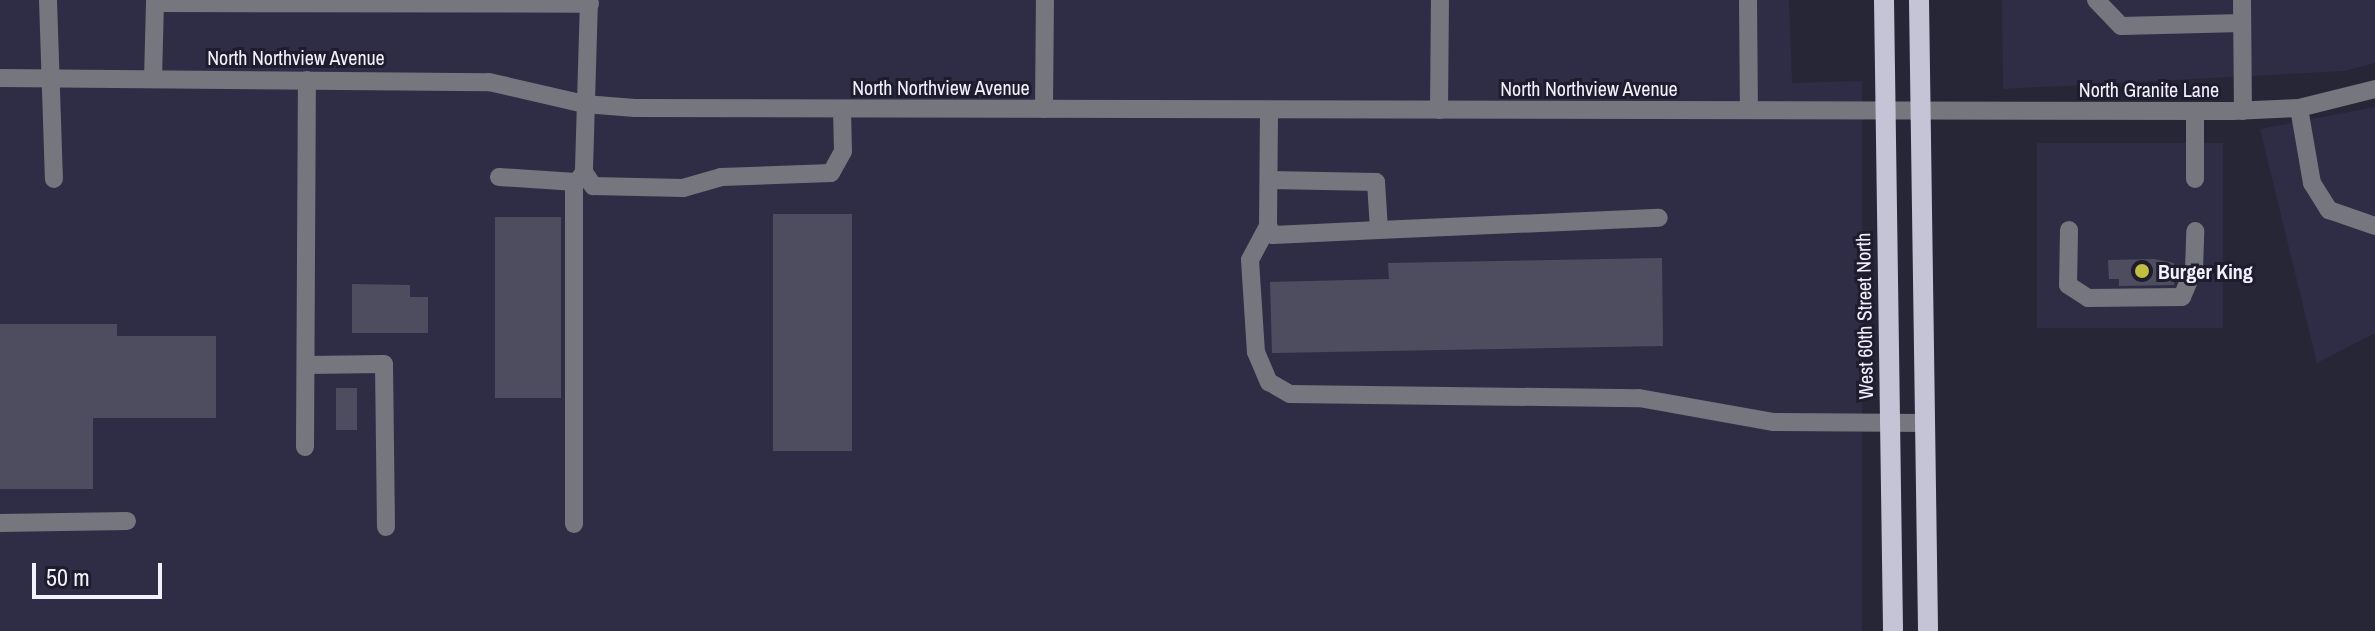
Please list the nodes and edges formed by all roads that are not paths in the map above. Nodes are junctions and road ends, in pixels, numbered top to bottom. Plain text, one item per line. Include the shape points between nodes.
1 (48, 0) edge
2 (1045, 0) edge
3 (1440, 0) edge
4 (1748, 0) edge
5 (1884, 0) edge
6 (1919, 0) edge
7 (2096, 0) edge
8 (2242, 0) edge
9 (155, 1) edge
10 (508, 1) edge
11 (590, 2) edge
12 (2242, 23) junction
13 (0, 78) edge
14 (51, 78) junction
15 (153, 79) junction
16 (307, 80) junction
17 (2375, 89) edge
18 (584, 104) junction
19 (2299, 108) junction
20 (842, 109) junction
21 (1044, 109) junction
22 (1269, 110) junction
23 (1439, 110) junction
24 (1749, 110) junction
25 (2195, 111) junction
26 (2243, 111) junction
27 (1885, 112) junction
28 (1920, 112) junction
29 (499, 177) dead end
30 (580, 177) junction
31 (54, 179) dead end
32 (2195, 179) dead end
33 (1269, 180) junction
34 (1659, 218) dead end
35 (1268, 226) junction
36 (2375, 226) edge
37 (1379, 230) junction
38 (2069, 230) dead end
39 (2195, 231) dead end
40 (306, 365) junction
41 (1890, 423) junction
42 (1925, 423) junction
43 (305, 447) dead end
44 (127, 521) dead end
45 (0, 523) edge
46 (574, 524) dead end
47 (386, 527) dead end
48 (1893, 631) edge
49 (1928, 631) edge

1 - 14 street
2 - 21 street
3 - 23 street
4 - 24 street
5 - 27 main road, West 60th Street North
6 - 28 main road
7 - 12 street via 2121,26
8 - 12 street
9 - 10 street
9 - 15 street
10 - 11 street
11 - 18 street
12 - 26 street
13 - 14 street, North Northview Avenue
14 - 15 street, North Northview Avenue
14 - 31 street
15 - 16 street, North Northview Avenue
16 - 18 street, North Northview Avenue via 489,82
16 - 40 street
17 - 19 street, North Granite Lane
18 - 20 street, North Northview Avenue
18 - 30 street
19 - 26 street, North Granite Lane
19 - 36 street via 2312,183 2329,210
20 - 21 street, North Northview Avenue
20 - 30 street via 843,151 831,173 600,189
21 - 22 street, North Northview Avenue
22 - 23 street, North Northview Avenue
22 - 33 street
23 - 24 street, North Northview Avenue
24 - 27 street, North Northview Avenue
25 - 26 street, North Granite Lane
25 - 28 street, North Granite Lane
25 - 32 street
27 - 28 street, North Granite Lane
27 - 41 main road, West 60th Street North
28 - 42 main road
29 - 30 street
30 - 46 street
33 - 35 street
33 - 37 street via 1376,182
34 - 37 street
35 - 37 street via 1273,235 1289,238
35 - 41 street via 1250,260 1256,352 1269,382 1290,394 1639,398 1739,419
38 - 39 street via 2068,285 2088,298 2182,297 2194,269
40 - 43 street
40 - 47 street via 384,364
41 - 42 street
41 - 48 main road, West 60th Street North
42 - 49 main road
44 - 45 street

